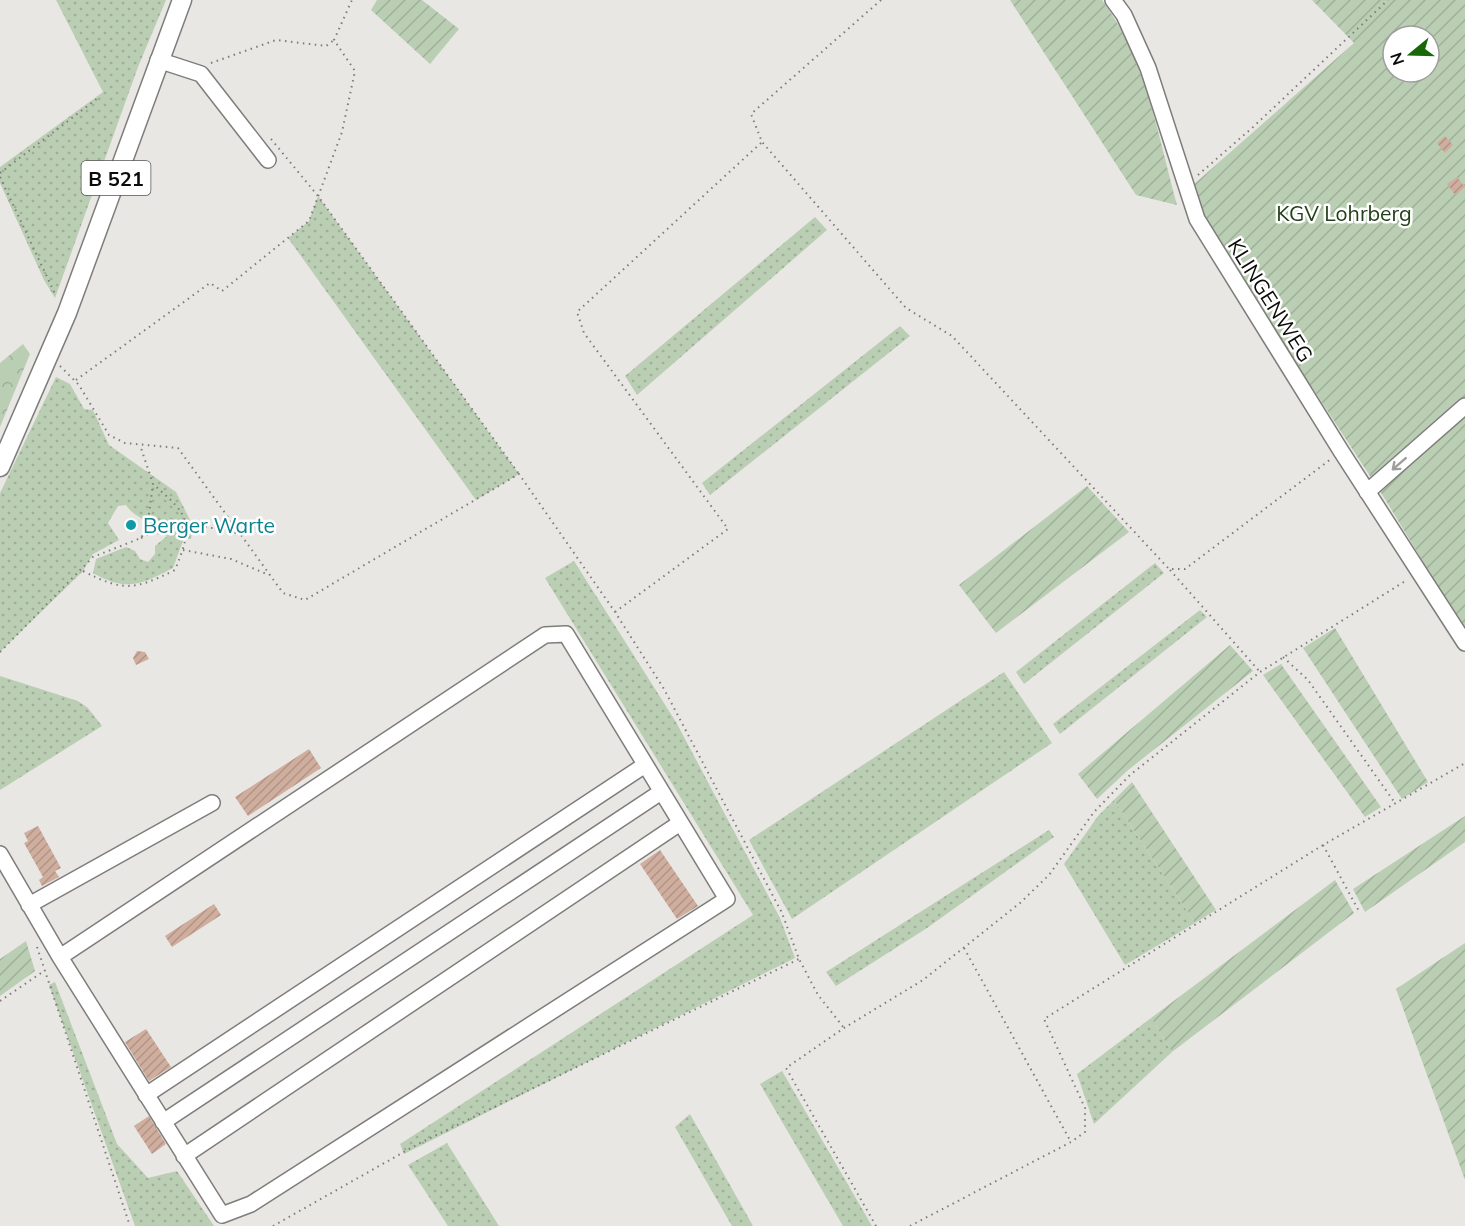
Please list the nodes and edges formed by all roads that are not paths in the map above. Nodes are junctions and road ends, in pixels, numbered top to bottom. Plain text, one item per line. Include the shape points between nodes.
1 (182, 0) edge
2 (1113, 0) edge
3 (158, 60) junction
4 (268, 160) dead end
5 (1465, 406) edge
6 (0, 467) edge
7 (1367, 492) junction
8 (1465, 643) edge
9 (645, 765) junction
10 (662, 792) junction
11 (212, 803) dead end
12 (680, 823) junction
13 (0, 854) edge
14 (29, 905) junction
15 (60, 957) junction
16 (146, 1095) junction
17 (163, 1122) junction
18 (184, 1156) junction

1 - 3 main road, B 521
2 - 7 street, KLINGENWEG via 1148,68 1197,219
3 - 4 street via 201,74
3 - 6 main road, B 521 via 67,313
5 -> 7 street
7 - 8 street, KLINGENWEG
9 - 10 street
9 - 15 street via 566,634 545,635
9 - 16 street
10 - 12 street
10 - 17 street
11 - 14 street
12 - 18 street
12 - 18 street via 727,899 251,1204 222,1215
13 - 14 street
14 - 15 street
15 - 16 street
16 - 17 street
17 - 18 street

